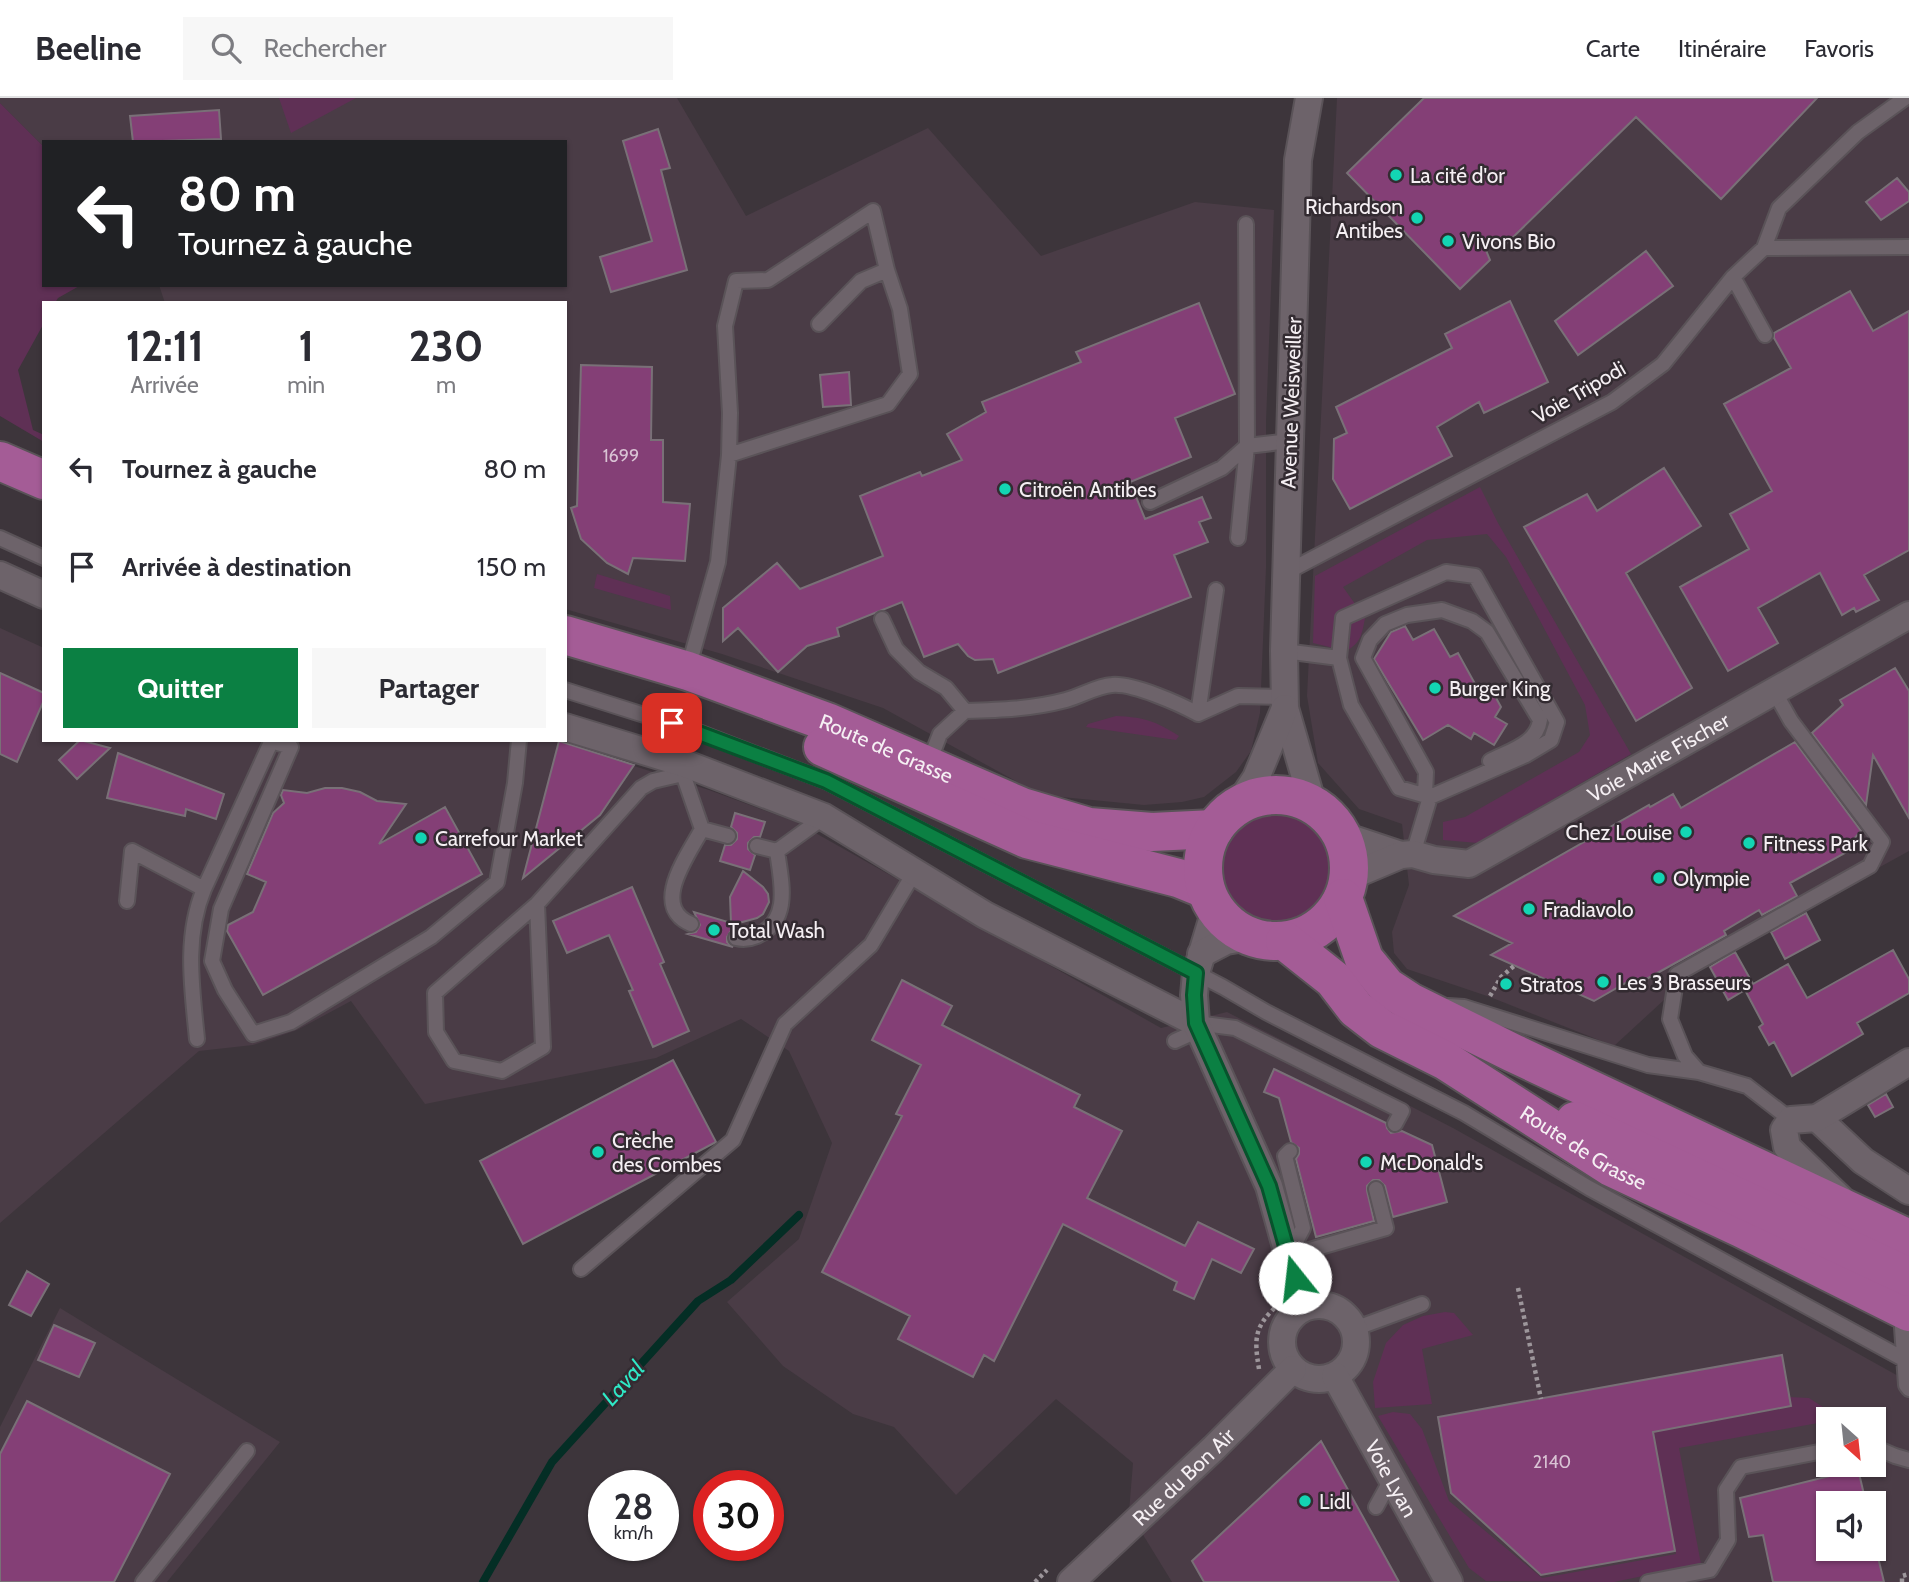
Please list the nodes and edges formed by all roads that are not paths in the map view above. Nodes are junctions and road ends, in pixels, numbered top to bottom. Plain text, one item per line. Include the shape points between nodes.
1 (1308, 98) edge
2 (1905, 98) edge
3 (1246, 224) dead end
4 (1909, 247) edge
5 (1764, 248) junction
6 (887, 270) junction
7 (1733, 277) junction
8 (819, 324) dead end
9 (1765, 335) dead end
10 (1290, 441) junction
11 (1247, 446) junction
12 (729, 455) junction
13 (0, 461) edge
14 (42, 479) edge
15 (0, 489) edge
16 (1150, 502) dead end
17 (42, 507) edge
18 (0, 538) edge
19 (1238, 538) dead end
20 (42, 557) edge
21 (1285, 573) junction
22 (0, 575) edge
23 (1216, 590) dead end
24 (42, 594) edge
25 (1909, 615) edge
26 (882, 619) dead end
27 (567, 636) edge
28 (1284, 652) junction
29 (1339, 658) junction
30 (567, 662) edge
31 (688, 671) junction
32 (567, 691) edge
33 (1774, 691) junction
34 (1285, 703) junction
35 (965, 711) junction
36 (1198, 714) junction
37 (567, 728) edge
38 (272, 742) edge
39 (275, 742) edge
40 (519, 742) edge
41 (928, 765) junction
42 (684, 769) junction
43 (1457, 785) junction
44 (1427, 796) junction
45 (1313, 805) junction
46 (824, 817) junction
47 (1226, 817) junction
48 (702, 829) junction
49 (1341, 835) junction
50 (728, 836) dead end
51 (757, 846) dead end
52 (777, 851) junction
53 (1407, 854) junction
54 (914, 873) junction
55 (1346, 888) junction
56 (204, 889) junction
57 (1210, 900) junction
58 (127, 901) dead end
59 (537, 904) junction
60 (691, 924) dead end
61 (736, 938) dead end
62 (1268, 939) junction
63 (1198, 963) junction
64 (1410, 1002) junction
65 (1198, 1026) junction
66 (197, 1039) dead end
67 (1175, 1041) dead end
68 (1909, 1062) edge
69 (1699, 1072) junction
70 (1804, 1119) junction
71 (1395, 1124) dead end
72 (1290, 1150) dead end
73 (1376, 1189) dead end
74 (1909, 1191) edge
75 (1857, 1214) junction
76 (1909, 1239) edge
77 (1289, 1256) junction
78 (581, 1269) dead end
79 (1906, 1299) edge
80 (1422, 1304) dead end
81 (1303, 1308) junction
82 (1354, 1329) junction
83 (1906, 1361) edge
84 (1293, 1369) junction
85 (1335, 1376) junction
86 (1909, 1389) edge
87 (247, 1451) dead end
88 (1816, 1453) edge
89 (1392, 1476) junction
90 (1376, 1507) dead end
91 (143, 1582) edge
92 (1071, 1582) edge
93 (1449, 1582) edge
94 (1648, 1582) edge

1 - 10 street, Avenue Weisweiller via 1298,160
2 - 5 lane via 1858,132 1779,208
3 - 11 lane
4 - 5 lane
5 - 7 lane, Voie Tripodi
6 - 8 lane via 861,281
6 - 12 lane via 900,309 910,374 888,404
6 - 12 lane via 873,211 768,280 736,281 725,326
7 - 9 lane
7 - 21 lane, Voie Tripodi via 1663,363 1612,402
10 - 11 lane
10 - 21 street, Avenue Weisweiller
11 - 16 lane via 1222,468
11 - 19 lane
12 - 31 lane via 718,562
13 - 14 main road
15 - 17 main road
18 - 20 lane
21 - 28 street, Avenue Weisweiller
22 - 24 street
23 - 36 lane
25 - 33 street, Voie Marie Fischer
26 - 35 lane via 896,649 919,673 946,688
27 - 31 main road, Route de Grasse
28 - 29 lane
28 - 34 street, Avenue Weisweiller
29 - 43 lane via 1343,618 1446,572 1475,576 1557,722 1551,740
29 - 44 lane via 1351,705 1399,788
30 - 57 main road, Route de Grasse via 824,748 1027,839 1178,878
31 - 41 main road, Route de Grasse
32 - 63 lane via 698,732 826,781
33 - 53 street, Voie Marie Fischer via 1469,864
33 - 69 lane via 1791,721 1882,842 1870,866 1677,974 1670,1019 1685,1056
34 - 36 lane via 1238,696
34 - 45 street, Avenue Weisweiller
34 - 47 street, Avenue Weisweiller via 1256,778
35 - 36 lane via 1028,709 1113,685 1149,692
35 - 41 lane via 940,734
37 - 42 street
38 - 56 lane
39 - 40 lane via 291,747 221,909 212,961 253,1034 291,1022 432,937 497,882
41 - 47 main road, Route de Grasse via 1022,807 1089,827 1152,832
42 - 46 street
42 - 48 lane
42 - 59 lane via 641,788
43 - 44 lane
43 - 44 lane via 1482,765 1531,740 1540,720 1486,632 1472,621 1442,610 1407,615 1385,624 1370,640 1363,658 1426,772
44 - 53 lane
45 - 47 main road via 1295,797 1256,797
45 - 49 main road
46 - 52 lane
46 - 54 street
47 - 57 main road via 1206,845 1202,867
48 - 50 lane
48 - 60 lane via 671,892 674,911
49 - 53 street, Voie Marie Fischer
49 - 55 main road via 1348,854
51 - 52 lane
52 - 61 lane via 781,912 763,933
53 - 55 street
54 - 65 street via 961,911 1173,1009
54 - 78 lane via 871,945 785,1024 733,1140
55 - 62 main road via 1329,918 1309,933
55 - 64 main road via 1364,959 1387,987
56 - 58 lane via 132,851
56 - 66 lane via 191,944
57 - 62 main road via 1230,926
57 - 63 street
59 - 59 lane via 435,993 436,1032 454,1061 502,1071 543,1047
62 - 63 street via 1226,941
62 - 79 main road via 1333,979 1356,1009 1382,1029
63 - 65 street via 1194,995
63 - 83 lane via 1266,1012 1464,1113 1589,1188
64 - 69 lane via 1464,1007 1648,1065
64 - 75 main road
65 - 67 lane
65 - 71 lane via 1235,1028 1402,1111
65 - 77 street via 1269,1186
68 - 70 street
69 - 70 lane via 1746,1086
70 - 74 street
70 - 75 street via 1784,1130 1787,1147
72 - 77 lane via 1285,1156 1303,1228
73 - 77 lane via 1386,1228
75 - 76 main road
77 - 81 street
79 - 83 lane
80 - 82 lane
81 - 82 street via 1323,1304 1342,1312
81 - 84 street via 1289,1319 1282,1336 1283,1354
82 - 85 street via 1356,1348 1349,1364
83 - 86 lane
84 - 85 street via 1312,1379
84 - 92 street, Rue du Bon Air
85 - 89 street, Voie Lyan
87 - 91 lane
88 - 94 lane via 1741,1467 1726,1490 1728,1540 1710,1570
89 - 90 lane
89 - 93 street, Voie Lyan

